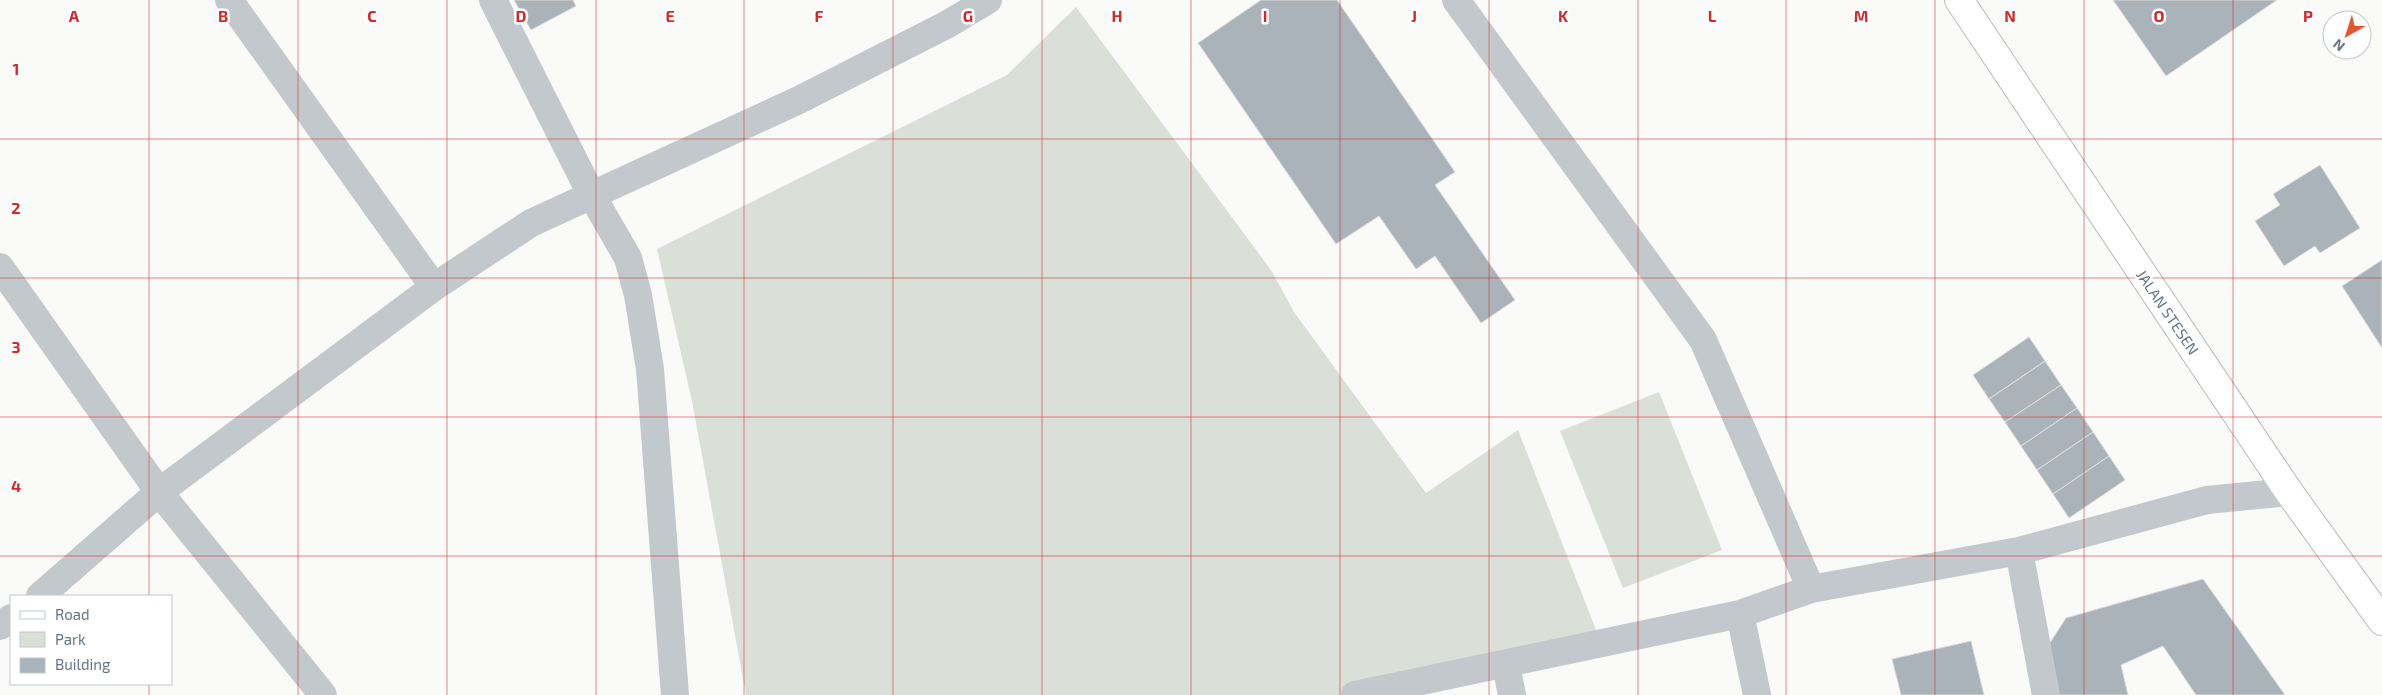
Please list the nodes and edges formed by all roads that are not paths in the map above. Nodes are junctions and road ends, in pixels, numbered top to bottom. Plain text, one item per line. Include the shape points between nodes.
1 (229, 0) edge
2 (493, 0) edge
3 (988, 0) edge
4 (1456, 0) edge
5 (1959, 0) edge
6 (591, 194) junction
7 (0, 267) edge
8 (434, 287) junction
9 (159, 492) junction
10 (2290, 492) junction
11 (2019, 551) junction
12 (1812, 589) junction
13 (41, 595) edge
14 (1740, 614) junction
15 (2382, 621) edge
16 (1506, 665) junction
17 (323, 695) edge
18 (675, 695) edge
19 (1355, 695) edge
20 (1512, 695) edge
21 (1757, 695) edge
22 (2046, 695) edge

1 - 8 street
2 - 6 street
3 - 6 street via 948,24 799,100
4 - 12 street via 1703,340
5 - 10 main road, JALAN STESEN
6 - 8 street via 531,223
6 - 18 street via 628,258 638,295 650,369
7 - 9 street
8 - 9 street
9 - 13 street
9 - 17 street
10 - 11 street via 2207,500
10 - 15 main road, JALAN STESEN
11 - 12 street
11 - 22 street
12 - 14 street
14 - 16 street
14 - 21 street
16 - 19 street
16 - 20 street

